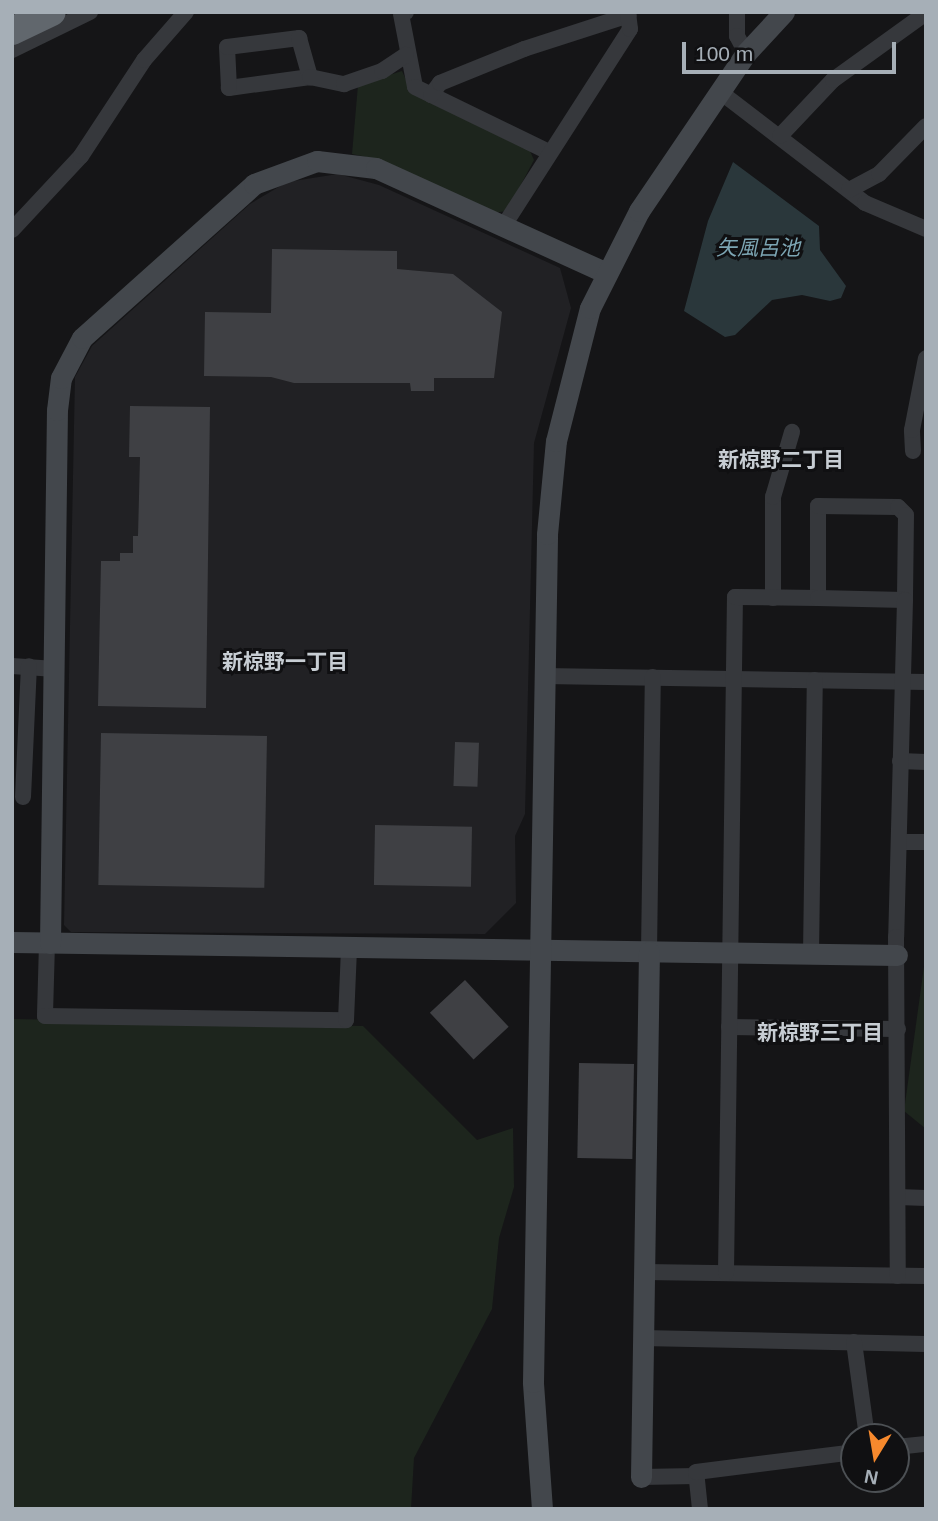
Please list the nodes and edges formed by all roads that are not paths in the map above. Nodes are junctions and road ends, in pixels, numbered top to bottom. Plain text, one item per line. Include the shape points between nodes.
1 (90, 12) edge
2 (186, 12) edge
3 (406, 12) edge
4 (737, 12) edge
5 (784, 12) edge
6 (926, 13) edge
7 (629, 14) edge
8 (65, 16) edge
9 (12, 31) edge
10 (12, 50) edge
11 (746, 53) junction
12 (406, 55) junction
13 (310, 77) junction
14 (719, 91) junction
15 (431, 95) junction
16 (926, 126) edge
17 (780, 136) junction
18 (547, 151) junction
19 (849, 190) junction
20 (503, 227) junction
21 (926, 229) edge
22 (12, 230) edge
23 (606, 273) junction
24 (926, 358) edge
25 (924, 388) edge
26 (792, 432) dead end
27 (913, 452) dead end
28 (773, 598) junction
29 (818, 598) junction
30 (905, 600) junction
31 (20, 666) edge
32 (55, 669) junction
33 (544, 676) junction
34 (653, 677) junction
35 (734, 678) junction
36 (815, 680) junction
37 (926, 681) edge
38 (904, 683) junction
39 (900, 761) junction
40 (926, 762) edge
41 (23, 797) dead end
42 (900, 842) junction
43 (926, 842) edge
44 (12, 942) edge
45 (48, 943) junction
46 (349, 948) junction
47 (540, 952) junction
48 (649, 952) junction
49 (730, 954) junction
50 (811, 954) junction
51 (897, 955) junction
52 (729, 1027) junction
53 (898, 1029) junction
54 (898, 1197) junction
55 (926, 1198) edge
56 (645, 1272) junction
57 (726, 1273) junction
58 (898, 1276) junction
59 (926, 1276) edge
60 (642, 1338) junction
61 (853, 1342) junction
62 (926, 1344) edge
63 (865, 1423) edge
64 (840, 1454) edge
65 (696, 1476) junction
66 (641, 1477) joint
67 (542, 1509) edge
68 (700, 1509) edge

1 - 8 street
2 - 22 street via 145,60 81,156
3 - 12 street via 401,14
4 - 11 street via 737,36
5 - 11 street
6 - 17 street via 833,80
7 - 15 street via 440,83
7 - 18 street via 630,29
8 - 9 highway
8 - 10 street
11 - 14 street
12 - 13 street via 382,71 344,84
12 - 15 street via 415,87
13 - 13 street via 299,38 226,47 229,88
14 - 17 street
14 - 23 street via 639,211
15 - 18 street
16 - 19 street via 879,174
17 - 19 street
18 - 20 street
19 - 21 street via 881,213
20 - 23 street
20 - 32 street via 376,168 336,160 301,164 247,190 82,338 58,394
23 - 33 street via 575,352 556,441 547,534
24 - 25 street
25 - 27 street via 912,430
26 - 28 street via 773,497
28 - 29 street
28 - 35 street via 735,597
29 - 30 street
29 - 30 street via 818,506 898,507 906,515
30 - 38 street
31 - 32 street
31 - 41 street
32 - 45 street
33 - 34 street
33 - 47 street
34 - 35 street
34 - 48 street
35 - 36 street
35 - 49 street
36 - 38 street
36 - 50 street
37 - 38 street
38 - 39 street
39 - 40 street
39 - 42 street
42 - 43 street
42 - 51 street
44 - 45 street
45 - 46 street
45 - 46 street via 46,1016 346,1020
46 - 47 street
47 - 48 street
47 - 67 street via 533,1382
48 - 49 street
48 - 56 street
49 - 50 street
49 - 52 street
50 - 51 street
51 - 53 street
52 - 53 street
52 - 57 street
53 - 54 street
54 - 55 street
54 - 58 street
56 - 57 street
56 - 60 street
57 - 58 street
58 - 59 street
60 - 61 street
60 - 66 street
61 - 62 street
61 - 63 street
64 - 65 street
65 - 66 street
65 - 68 street

